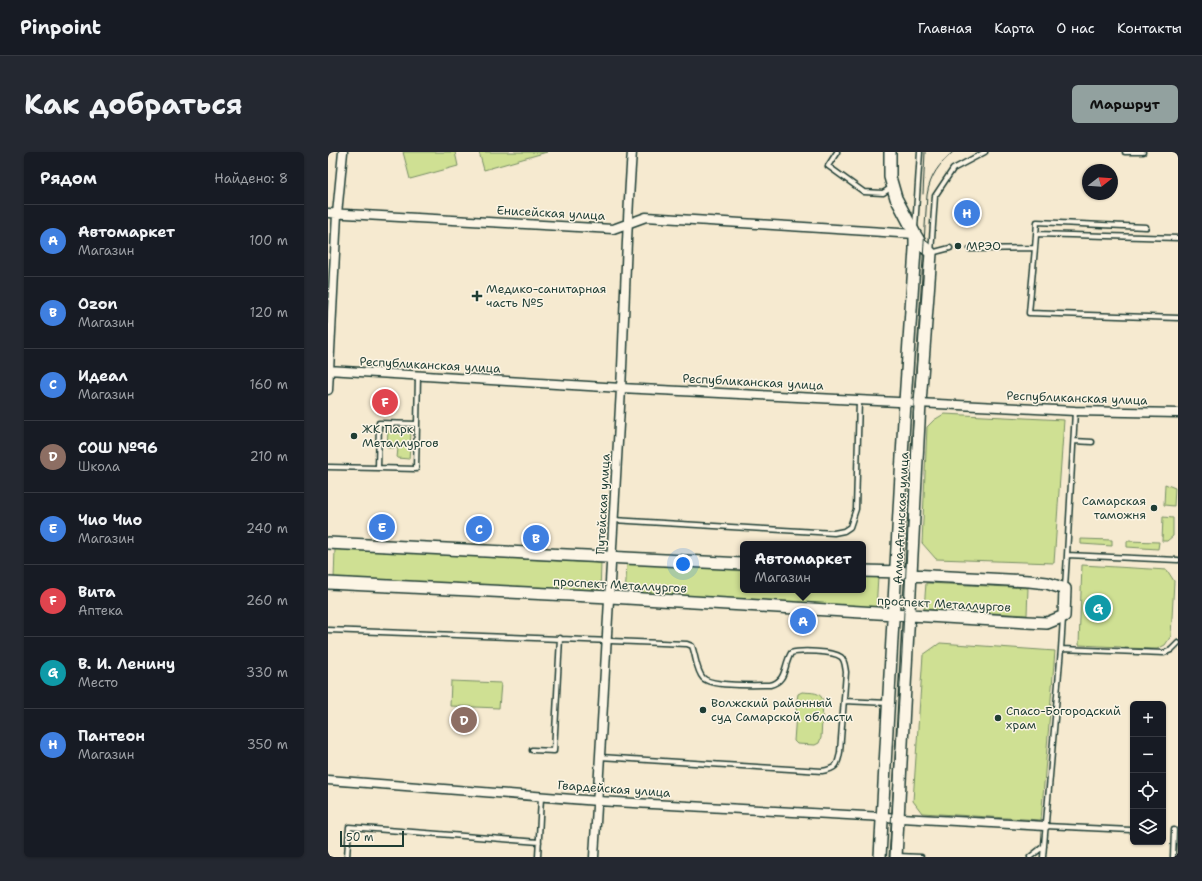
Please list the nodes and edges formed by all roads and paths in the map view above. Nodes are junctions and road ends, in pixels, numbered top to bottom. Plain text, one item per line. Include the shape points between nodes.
1 (342, 152) edge
2 (632, 152) edge
3 (837, 152) edge
4 (890, 152) edge
5 (920, 152) edge
6 (985, 152) edge
7 (1125, 152) edge
8 (1143, 152) edge
9 (894, 186) junction
10 (328, 213) edge
11 (337, 214) junction
12 (627, 224) junction
13 (1146, 227) dead end
14 (914, 234) junction
15 (1036, 234) junction
16 (1178, 238) edge
17 (950, 248) dead end
18 (1035, 248) junction
19 (970, 249) dead end
20 (931, 253) junction
21 (330, 305) edge
22 (1178, 318) edge
23 (328, 370) edge
24 (418, 376) junction
25 (621, 388) junction
26 (328, 390) edge
27 (859, 400) junction
28 (904, 402) junction
29 (920, 403) junction
30 (1075, 411) junction
31 (1178, 413) edge
32 (417, 424) junction
33 (1074, 441) junction
34 (1092, 442) dead end
35 (328, 467) edge
36 (378, 468) junction
37 (613, 520) junction
38 (328, 543) edge
39 (1067, 555) junction
40 (612, 558) junction
41 (1178, 560) edge
42 (740, 564) edge
43 (866, 570) edge
44 (895, 572) junction
45 (911, 575) junction
46 (328, 583) edge
47 (1065, 590) junction
48 (610, 597) junction
49 (894, 614) junction
50 (909, 615) junction
51 (1064, 616) junction
52 (328, 630) edge
53 (560, 638) junction
54 (607, 640) junction
55 (1178, 643) edge
56 (1061, 649) junction
57 (844, 701) junction
58 (888, 703) junction
59 (532, 750) dead end
60 (600, 757) junction
61 (328, 780) edge
62 (541, 797) junction
63 (598, 801) junction
64 (882, 816) junction
65 (898, 818) junction
66 (1045, 826) junction
67 (1130, 830) edge
68 (1174, 830) dead end
69 (539, 842) junction
70 (1044, 846) junction
71 (896, 856) edge
72 (347, 857) edge
73 (538, 857) edge
74 (594, 857) edge
75 (880, 857) edge
76 (921, 857) edge
77 (1030, 857) edge
78 (1043, 857) edge
79 (1173, 857) edge

1 - 11 street
2 - 12 street, Путейская улица
3 - 9 lane via 828,166 864,192 883,193
4 - 9 street, Алма-Атинская улица via 890,176
5 - 14 lane
6 - 20 lane via 953,169 935,196
7 - 8 lane
9 - 14 street, Алма-Атинская улица via 896,198
10 - 11 street, Енисейская улица
11 - 12 street, Енисейская улица via 613,229
11 - 21 street
12 - 14 street, Енисейская улица via 646,217
12 - 25 street, Путейская улица
13 - 15 lane via 1037,222
14 - 20 street, Алма-Атинская улица
14 - 28 street, Алма-Атинская улица
15 - 16 lane
15 - 18 lane
17 - 20 lane
18 - 19 lane
18 - 22 lane via 1028,313
20 - 29 street, Алма-Атинская улица
21 - 23 street
23 - 24 street, Республиканская улица
23 - 26 street
24 - 25 street, Республиканская улица
24 - 32 lane
25 - 27 street, Республиканская улица
25 - 37 street, Путейская улица
27 - 28 street, Республиканская улица
27 - 37 lane via 856,509 850,526 844,531 834,533
28 - 29 street, Республиканская улица
28 - 44 street, Алма-Атинская улица
29 - 30 street, Республиканская улица
29 - 45 street, Алма-Атинская улица
30 - 31 street, Республиканская улица
30 - 33 lane
32 - 36 lane via 416,469
32 - 36 lane via 379,423
33 - 34 lane
33 - 39 lane
35 - 36 lane
37 - 40 street, Путейская улица
38 - 40 street
39 - 41 lane
39 - 47 lane
40 - 42 street
40 - 48 street, Путейская улица
43 - 44 street
44 - 45 street
44 - 49 street, Алма-Атинская улица
45 - 47 street via 1029,581 1047,583
45 - 50 street, Алма-Атинская улица
46 - 48 street, проспект Металлургов
47 - 51 street
48 - 49 street, проспект Металлургов
48 - 54 street, Путейская улица
49 - 50 street, проспект Металлургов
49 - 58 street, Алма-Атинская улица
50 - 51 street, проспект Металлургов via 1047,623
50 - 65 street, Алма-Атинская улица
51 - 56 lane
52 - 53 lane
53 - 54 lane
53 - 59 lane via 554,751
54 - 57 lane via 692,646 703,677 713,684 777,684 782,680 791,653 798,651 835,654 842,657 846,672
54 - 60 street, Путейская улица
55 - 56 lane via 1164,653
56 - 66 lane
57 - 58 lane
57 - 60 lane via 838,762 830,770
58 - 64 street, Алма-Атинская улица
60 - 63 street, Путейская улица
61 - 62 street, Гвардейская улица
62 - 63 street, Гвардейская улица
62 - 69 lane
63 - 64 street, Гвардейская улица
63 - 74 street, Путейская улица
64 - 65 street, Гвардейская улица
64 - 75 street, Алма-Атинская улица
65 - 66 street, Гвардейская улица
65 - 71 street, Алма-Атинская улица
66 - 67 lane
66 - 70 lane
68 - 79 lane
69 - 72 lane via 349,828
69 - 73 lane
70 - 77 lane
70 - 78 lane
71 - 76 lane

